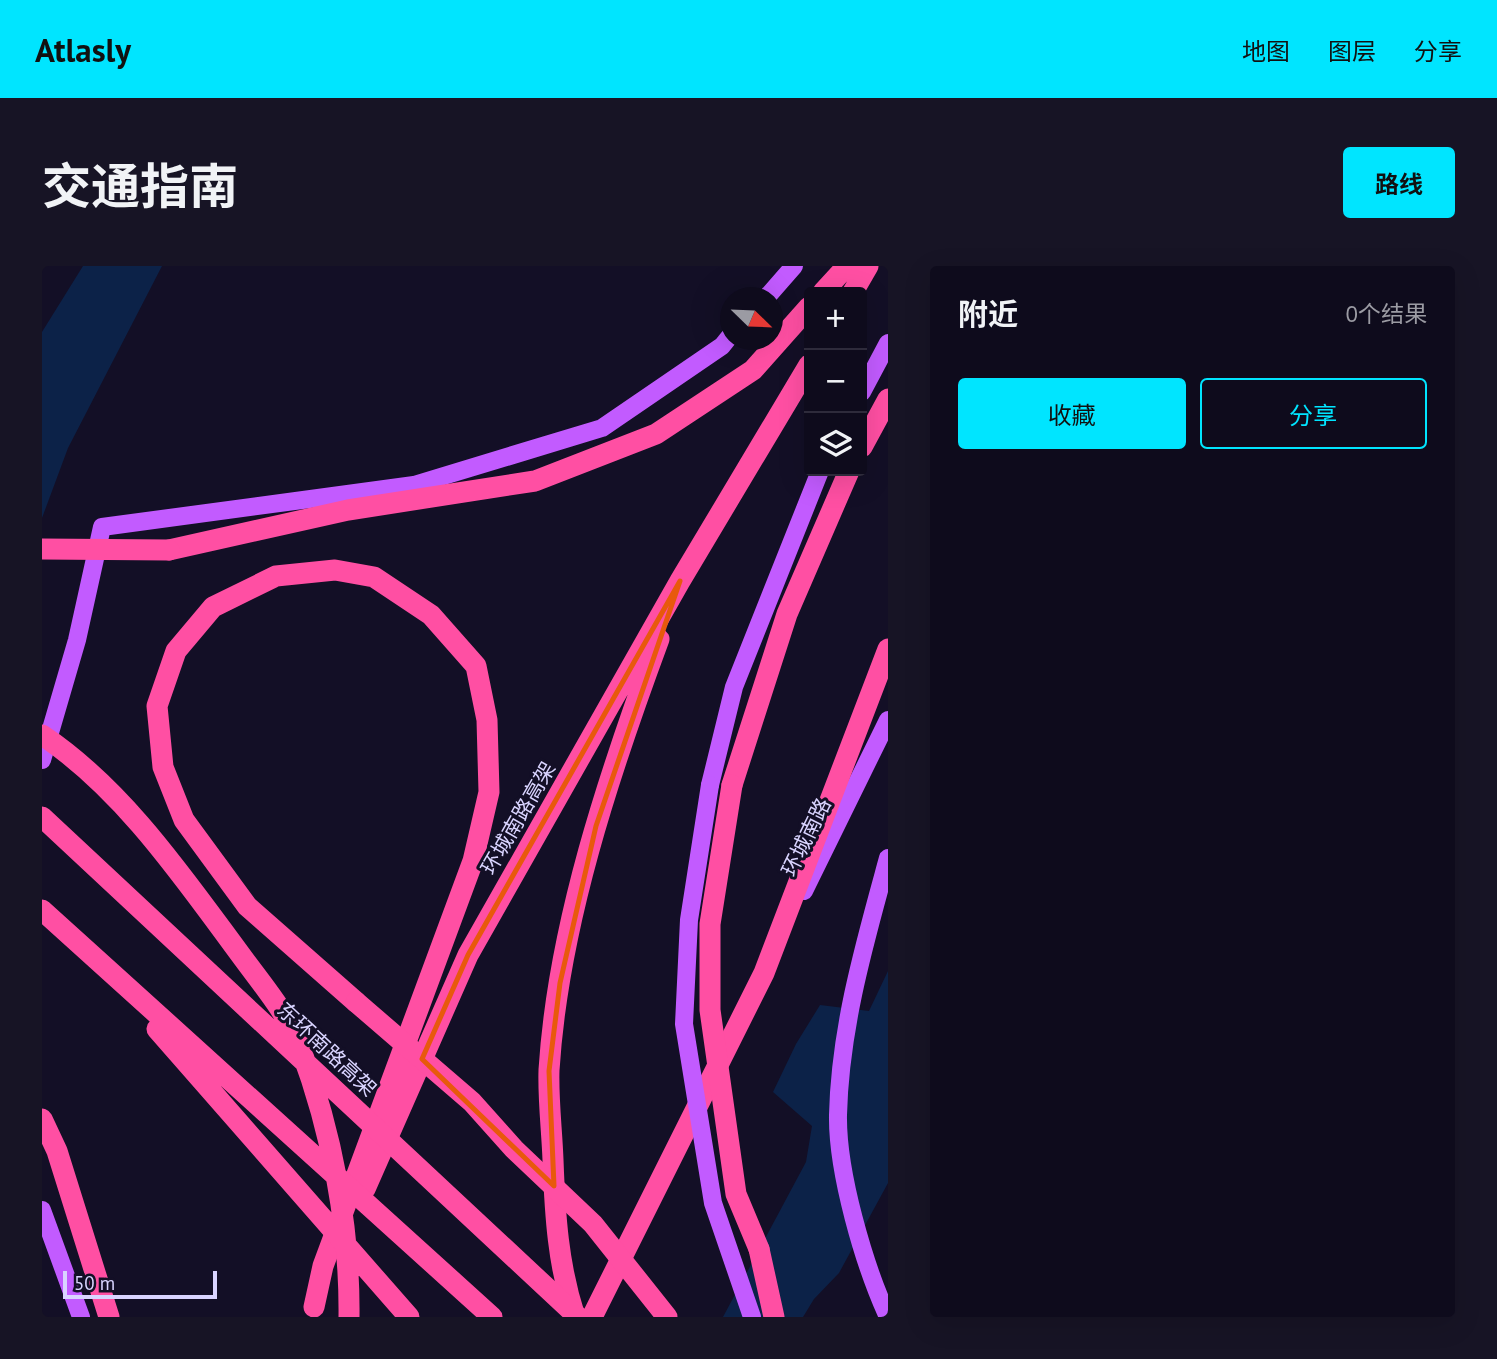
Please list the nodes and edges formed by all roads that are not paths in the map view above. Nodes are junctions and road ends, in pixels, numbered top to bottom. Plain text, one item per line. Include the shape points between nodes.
1 (794, 266) edge
2 (832, 266) edge
3 (847, 266) edge
4 (868, 266) edge
5 (776, 287) edge
6 (819, 287) edge
7 (828, 287) edge
8 (855, 287) edge
9 (804, 311) edge
10 (888, 343) edge
11 (720, 347) edge
12 (804, 373) edge
13 (867, 383) edge
14 (888, 400) edge
15 (867, 438) edge
16 (818, 476) edge
17 (847, 476) edge
18 (42, 549) edge
19 (680, 581) junction
20 (888, 649) edge
21 (888, 720) edge
22 (42, 735) edge
23 (42, 760) edge
24 (42, 817) edge
25 (888, 858) edge
26 (42, 910) edge
27 (95, 958) junction
28 (764, 973) junction
29 (42, 1119) edge
30 (42, 1210) edge
31 (313, 1312) edge
32 (885, 1312) edge
33 (80, 1317) edge
34 (110, 1317) edge
35 (349, 1317) edge
36 (409, 1317) edge
37 (492, 1317) edge
38 (576, 1317) edge
39 (592, 1317) edge
40 (667, 1317) edge
41 (752, 1317) edge
42 (774, 1317) edge

1 - 5 main road
2 - 6 highway
3 - 7 highway
4 - 8 highway
9 - 18 highway, bridge via 753,370 656,434 535,481 348,510 169,550
10 - 13 main road
11 - 23 main road via 602,428 414,485 102,527 77,640
12 - 19 highway, 环城南路高架
14 - 15 highway
16 - 41 main road, bridge via 734,687 710,785 689,920 684,1024 713,1203
17 - 42 highway, bridge via 786,614 732,785 710,924 710,1010 736,1194 759,1249
19 - 31 highway, 环城南路高架 via 468,956
19 - 38 highway, bridge via 623,736 596,827 560,984 549,1071 556,1233 564,1284
20 - 28 highway
21 - 28 main road, 环城南路
22 - 35 highway, bridge via 127,810 270,994 300,1045 343,1208
24 - 38 highway, 东环南路高架, bridge
25 - 32 main road via 853,989 838,1116 850,1206
26 - 27 highway, bridge
27 - 36 highway, bridge
27 - 37 highway, bridge
28 - 39 highway
29 - 34 highway via 57,1151
30 - 33 main road
31 - 40 highway, bridge via 323,1266 473,861 489,792 487,720 476,666 431,615 403,594 374,577 335,570 276,576 213,607 176,651 157,706 163,767 184,820 247,906 356,1002 472,1102 593,1224

